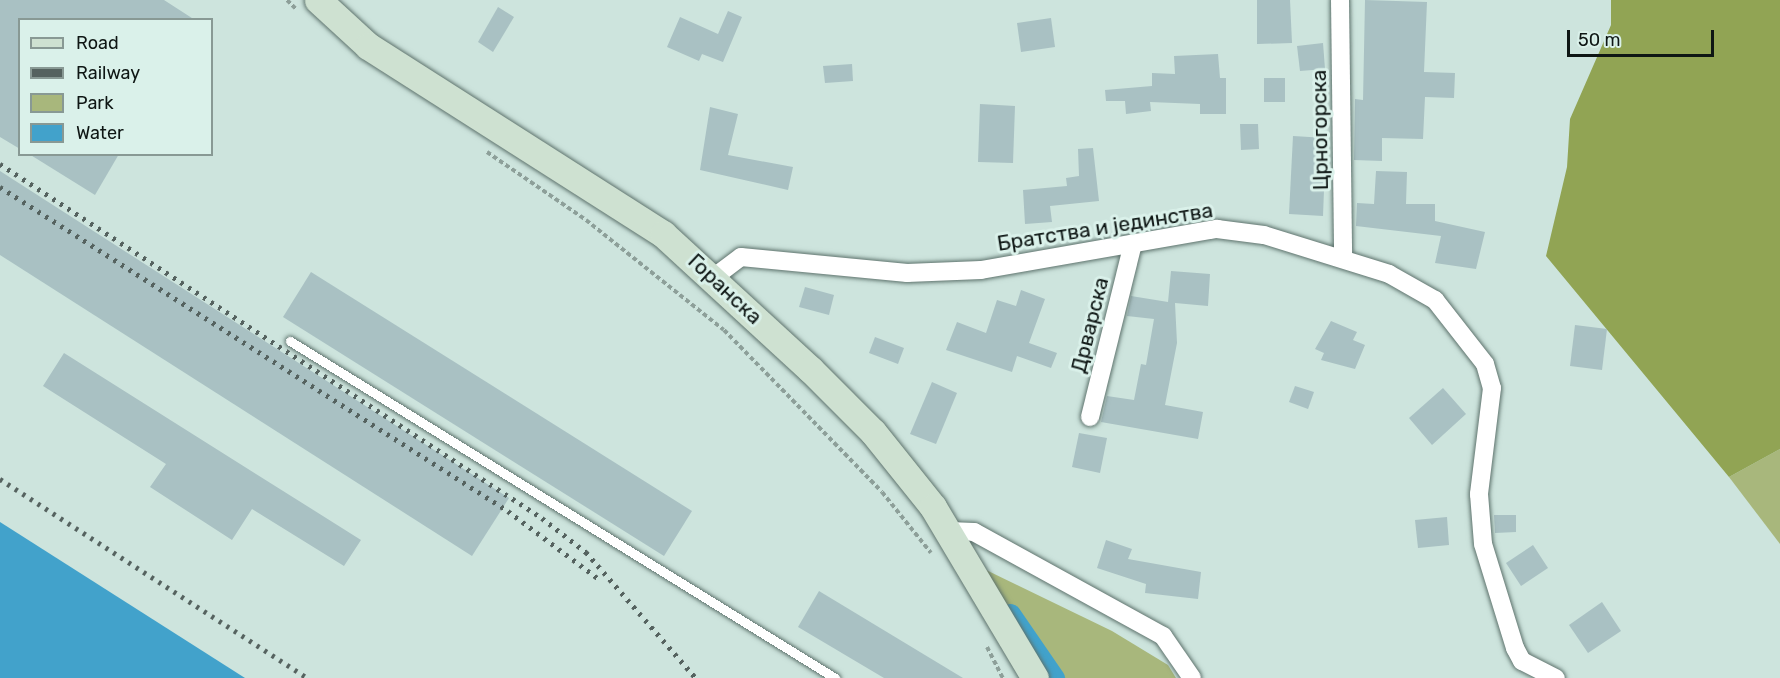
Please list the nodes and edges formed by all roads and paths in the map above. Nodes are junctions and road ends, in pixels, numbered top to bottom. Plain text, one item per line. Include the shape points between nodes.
1 (286, 0) edge
2 (1340, 0) edge
3 (311, 7) edge
4 (483, 149) dead end
5 (1133, 243) junction
6 (1343, 259) junction
7 (713, 278) junction
8 (290, 341) dead end
9 (1090, 417) dead end
10 (949, 531) junction
11 (934, 557) dead end
12 (981, 636) dead end
13 (835, 678) edge
14 (1003, 678) edge
15 (1035, 678) edge
16 (1192, 678) edge
17 (1556, 678) edge

1 - 3 path
2 - 6 street, Црногорска
3 - 7 main road, Горанска via 647,222
4 - 11 path via 586,220 724,330 882,492
5 - 6 street, Братства и јединства via 1217,230 1244,231
5 - 7 street, Братства и јединства via 939,273 741,257
5 - 9 street, Дрварска
6 - 17 street, Братства и јединства via 1389,274 1435,300 1485,364 1492,388 1479,494 1483,544 1522,661
7 - 10 main road, Горанска via 873,432
8 - 13 lane
10 - 15 main road, Горанска
10 - 16 street via 974,532 1163,636
12 - 14 path

